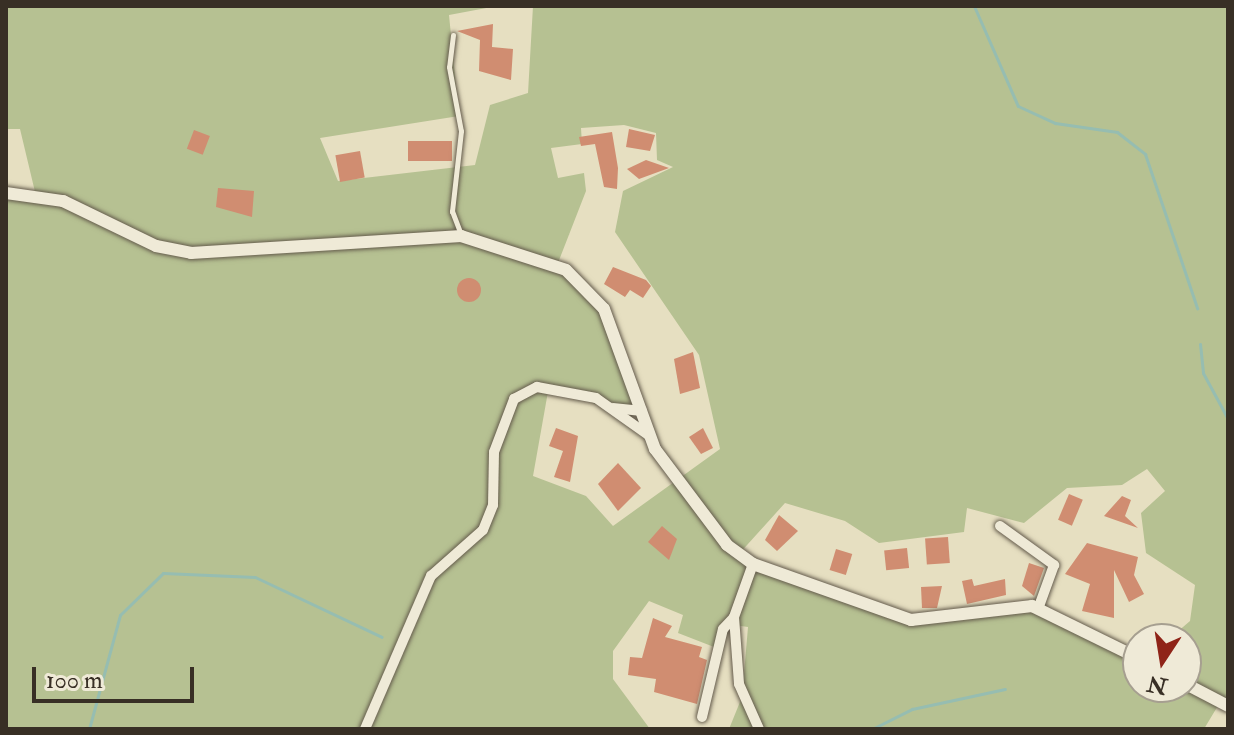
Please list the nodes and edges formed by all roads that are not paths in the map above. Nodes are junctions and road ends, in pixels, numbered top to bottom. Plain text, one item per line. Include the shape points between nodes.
1 (453, 35) dead end
2 (6, 193) edge
3 (461, 236) junction
4 (613, 408) junction
5 (642, 411) junction
6 (651, 437) junction
7 (1000, 526) dead end
8 (753, 564) junction
9 (1038, 609) junction
10 (734, 617) junction
11 (1122, 650) edge
12 (1202, 692) edge
13 (1228, 706) edge
14 (702, 717) dead end
15 (365, 729) edge
16 (759, 729) edge

1 - 3 lane via 449,67 461,143 452,211
2 - 3 street via 24,192 191,253
3 - 5 street via 566,270 588,285 616,334
4 - 5 street
4 - 6 street
4 - 15 street via 537,387 514,399 494,452 493,505 483,530 431,576
5 - 6 street
6 - 8 street via 693,504
7 - 9 street via 1054,565
8 - 9 street via 911,620
8 - 10 street
9 - 11 street
10 - 14 street via 723,629
10 - 16 street via 739,684
12 - 13 street

